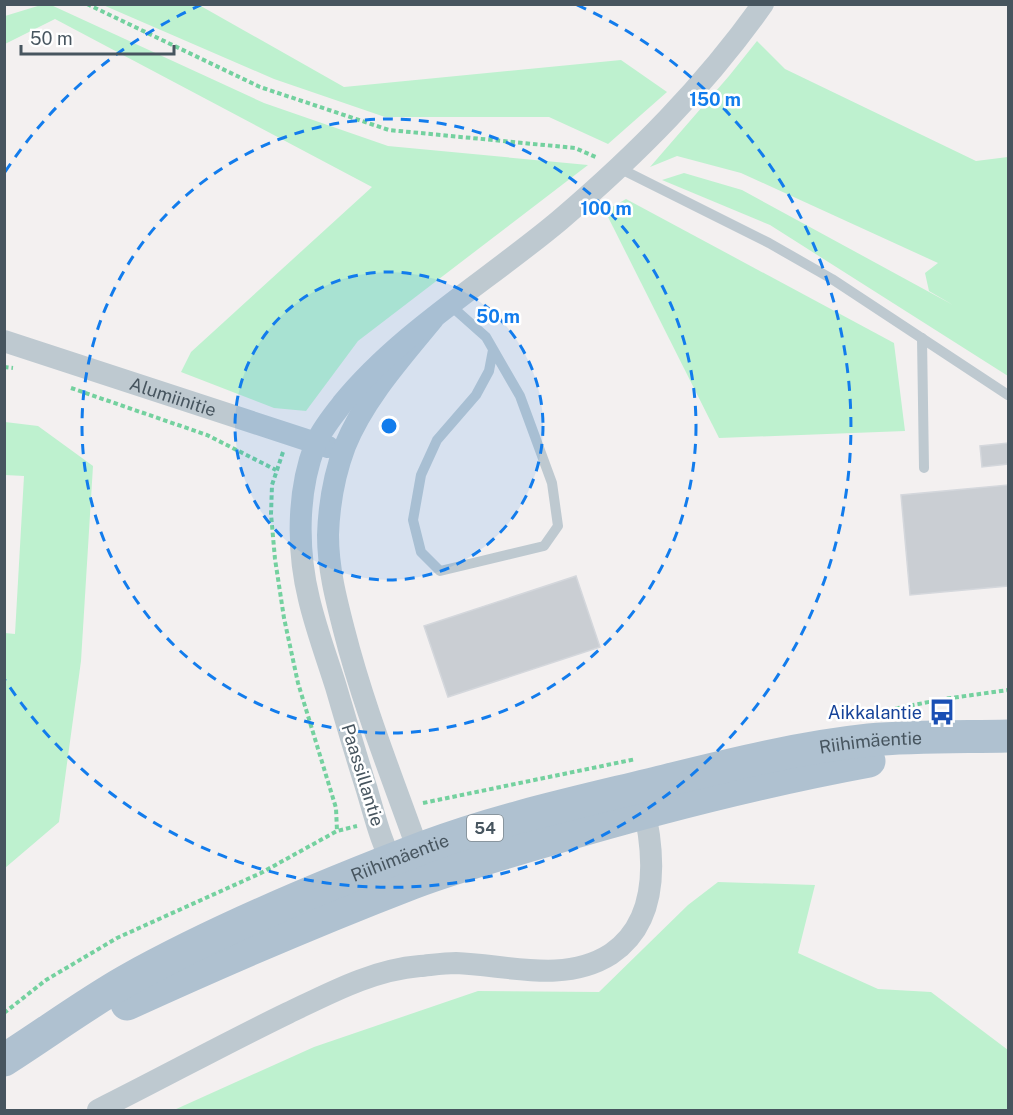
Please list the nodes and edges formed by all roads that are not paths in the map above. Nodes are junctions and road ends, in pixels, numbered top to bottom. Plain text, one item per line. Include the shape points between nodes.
1 (763, 4) edge
2 (619, 168) junction
3 (442, 312) junction
4 (922, 338) junction
5 (4, 341) edge
6 (493, 350) junction
7 (1008, 395) edge
8 (316, 442) junction
9 (343, 453) junction
10 (924, 468) dead end
11 (1008, 737) edge
12 (641, 800) junction
13 (408, 864) junction
14 (5, 1059) edge
15 (98, 1110) edge

1 - 2 street, Paassillantie via 699,87
2 - 3 street, Paassillantie
2 - 4 lane via 768,243
3 - 6 lane via 486,337
3 - 8 street, Paassillantie via 353,390
3 - 9 street, Paassillantie via 383,382
4 - 7 lane
4 - 10 lane
5 - 8 street, Alumiinitie
6 - 6 lane via 520,396 552,483 558,526 544,546 440,571 421,552 413,519 421,475 438,440 476,394 489,370
8 - 9 street, Alumiinitie
8 - 13 street, Paassillantie via 301,515 302,558 309,599 375,819
9 - 13 street, Paassillantie via 330,502 328,537 333,585
11 - 12 main road, Riihimäentie / 54 via 917,737 833,745 738,763
12 - 13 main road, Riihimäentie / 54 via 502,823
12 - 15 street via 652,871 647,906 634,933 612,953 585,967 563,970 455,963 379,974 252,1031
13 - 14 main road, Riihimäentie / 54 via 286,905 185,950 125,982

